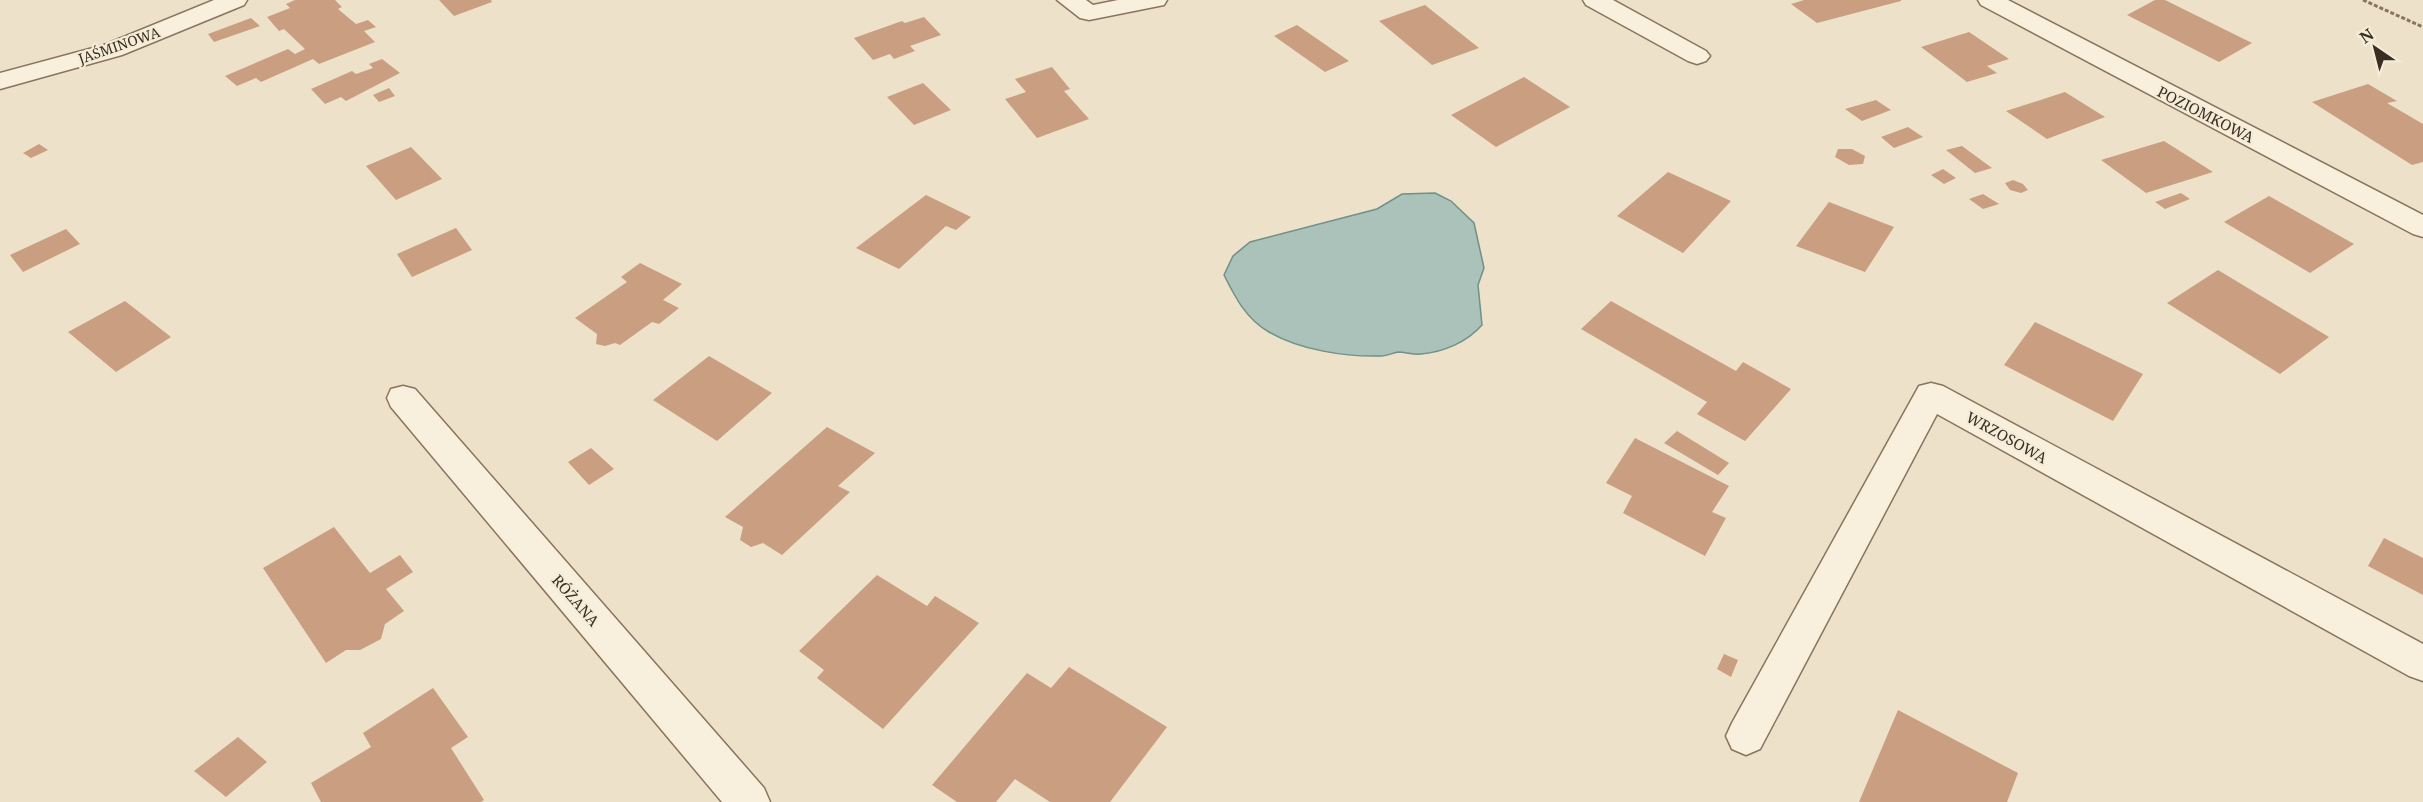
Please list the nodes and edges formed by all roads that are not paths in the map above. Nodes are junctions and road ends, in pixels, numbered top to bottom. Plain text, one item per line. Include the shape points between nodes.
1 (235, 0) edge
2 (1069, 0) edge
3 (1155, 0) edge
4 (1595, 0) edge
5 (1989, 0) edge
6 (1697, 56) dead end
7 (0, 81) edge
8 (2423, 227) edge
9 (403, 398) dead end
10 (2423, 664) edge
11 (1746, 736) dead end
12 (749, 802) edge

1 - 7 street, JAŚMINOWA via 113,50
2 - 3 street via 1089,13
4 - 6 street
5 - 8 street, POZIOMKOWA
9 - 12 street, RÓŻANA
10 - 11 street, WRZOSOWA via 1931,395

